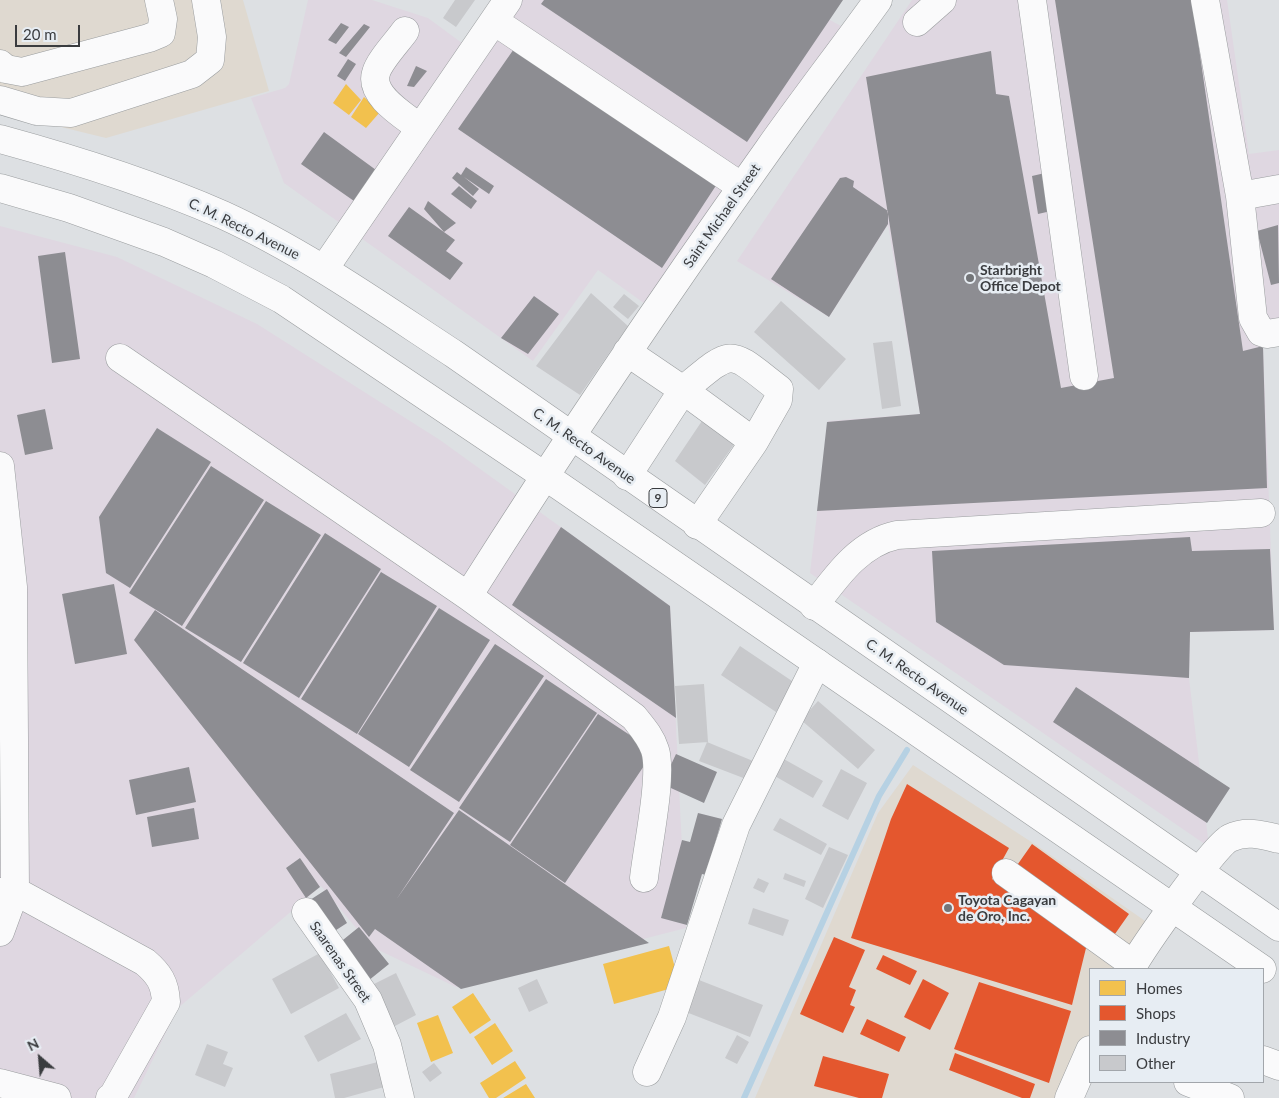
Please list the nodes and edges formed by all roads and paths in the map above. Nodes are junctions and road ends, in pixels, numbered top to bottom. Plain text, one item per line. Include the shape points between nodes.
1 (159, 0) edge
2 (206, 0) edge
3 (878, 0) edge
4 (942, 0) edge
5 (1032, 0) edge
6 (1205, 0) edge
7 (501, 10) edge
8 (917, 22) dead end
9 (405, 31) dead end
10 (0, 64) edge
11 (0, 100) edge
12 (420, 128) junction
13 (0, 139) edge
14 (742, 187) junction
15 (0, 188) edge
16 (1279, 189) edge
17 (1240, 196) junction
18 (324, 270) junction
19 (1279, 332) edge
20 (627, 352) junction
21 (120, 358) dead end
22 (1084, 376) dead end
23 (683, 390) junction
24 (572, 437) junction
25 (754, 442) junction
26 (0, 466) edge
27 (544, 475) junction
28 (627, 476) junction
29 (1262, 513) dead end
30 (697, 525) junction
31 (6, 588) edge
32 (468, 596) junction
33 (814, 606) junction
34 (816, 663) junction
35 (1279, 839) edge
36 (1198, 872) junction
37 (1006, 873) dead end
38 (644, 878) dead end
39 (7, 892) edge
40 (1173, 909) junction
41 (306, 912) dead end
42 (1279, 927) edge
43 (0, 932) edge
44 (1132, 967) edge
45 (1261, 968) edge
46 (1264, 970) edge
47 (1279, 981) edge
48 (1089, 1052) edge
49 (1264, 1060) edge
50 (1279, 1066) edge
51 (647, 1072) dead end
52 (0, 1083) edge
53 (1191, 1083) edge
54 (57, 1098) edge
55 (110, 1098) edge
56 (400, 1098) edge
57 (1069, 1098) edge
58 (1230, 1098) edge

1 - 10 main road via 163,20 161,33 22,72 6,69
2 - 11 main road via 212,37 210,60 192,74 71,113 37,111
3 - 14 main road, Saint Michael Street
4 - 8 main road
5 - 22 main road
6 - 17 main road
7 - 12 main road
7 - 14 main road
9 - 12 main road via 376,72 375,84 382,97
12 - 18 main road
13 - 18 main road, C. M. Recto Avenue / 9 via 86,162 158,189 224,216
14 - 20 main road, Saint Michael Street
15 - 27 main road via 118,224 164,242 281,299
16 - 17 main road
17 - 19 main road via 1253,318 1261,332
18 - 24 main road, C. M. Recto Avenue / 9 via 454,354
20 - 23 main road
20 - 24 main road, Saint Michael Street
21 - 32 main road
23 - 25 main road
23 - 25 main road via 720,360 741,360 779,390 778,400
23 - 28 main road
24 - 27 main road, Saint Michael Street
24 - 28 main road, C. M. Recto Avenue / 9
25 - 30 main road
26 - 31 main road
27 - 32 main road, Saint Michael Street
27 - 34 main road
28 - 30 main road, C. M. Recto Avenue / 9
29 - 33 main road via 897,535 883,540 846,564
30 - 33 main road, C. M. Recto Avenue / 9
31 - 39 main road
32 - 38 main road via 634,717 647,732 655,751 657,772
33 - 36 main road, C. M. Recto Avenue / 9
34 - 40 main road
34 - 51 main road via 736,825 672,1018
35 - 36 main road via 1246,833 1229,838
36 - 40 main road
36 - 42 main road, C. M. Recto Avenue / 9
37 - 44 main road
39 - 43 main road
39 - 55 main road via 144,962 156,971 165,986 166,1002
40 - 44 main road
40 - 45 main road
41 - 56 main road, Saarenas Street via 368,1000 387,1045
46 - 47 main road
48 - 57 main road
49 - 50 main road
52 - 54 main road
53 - 58 main road

